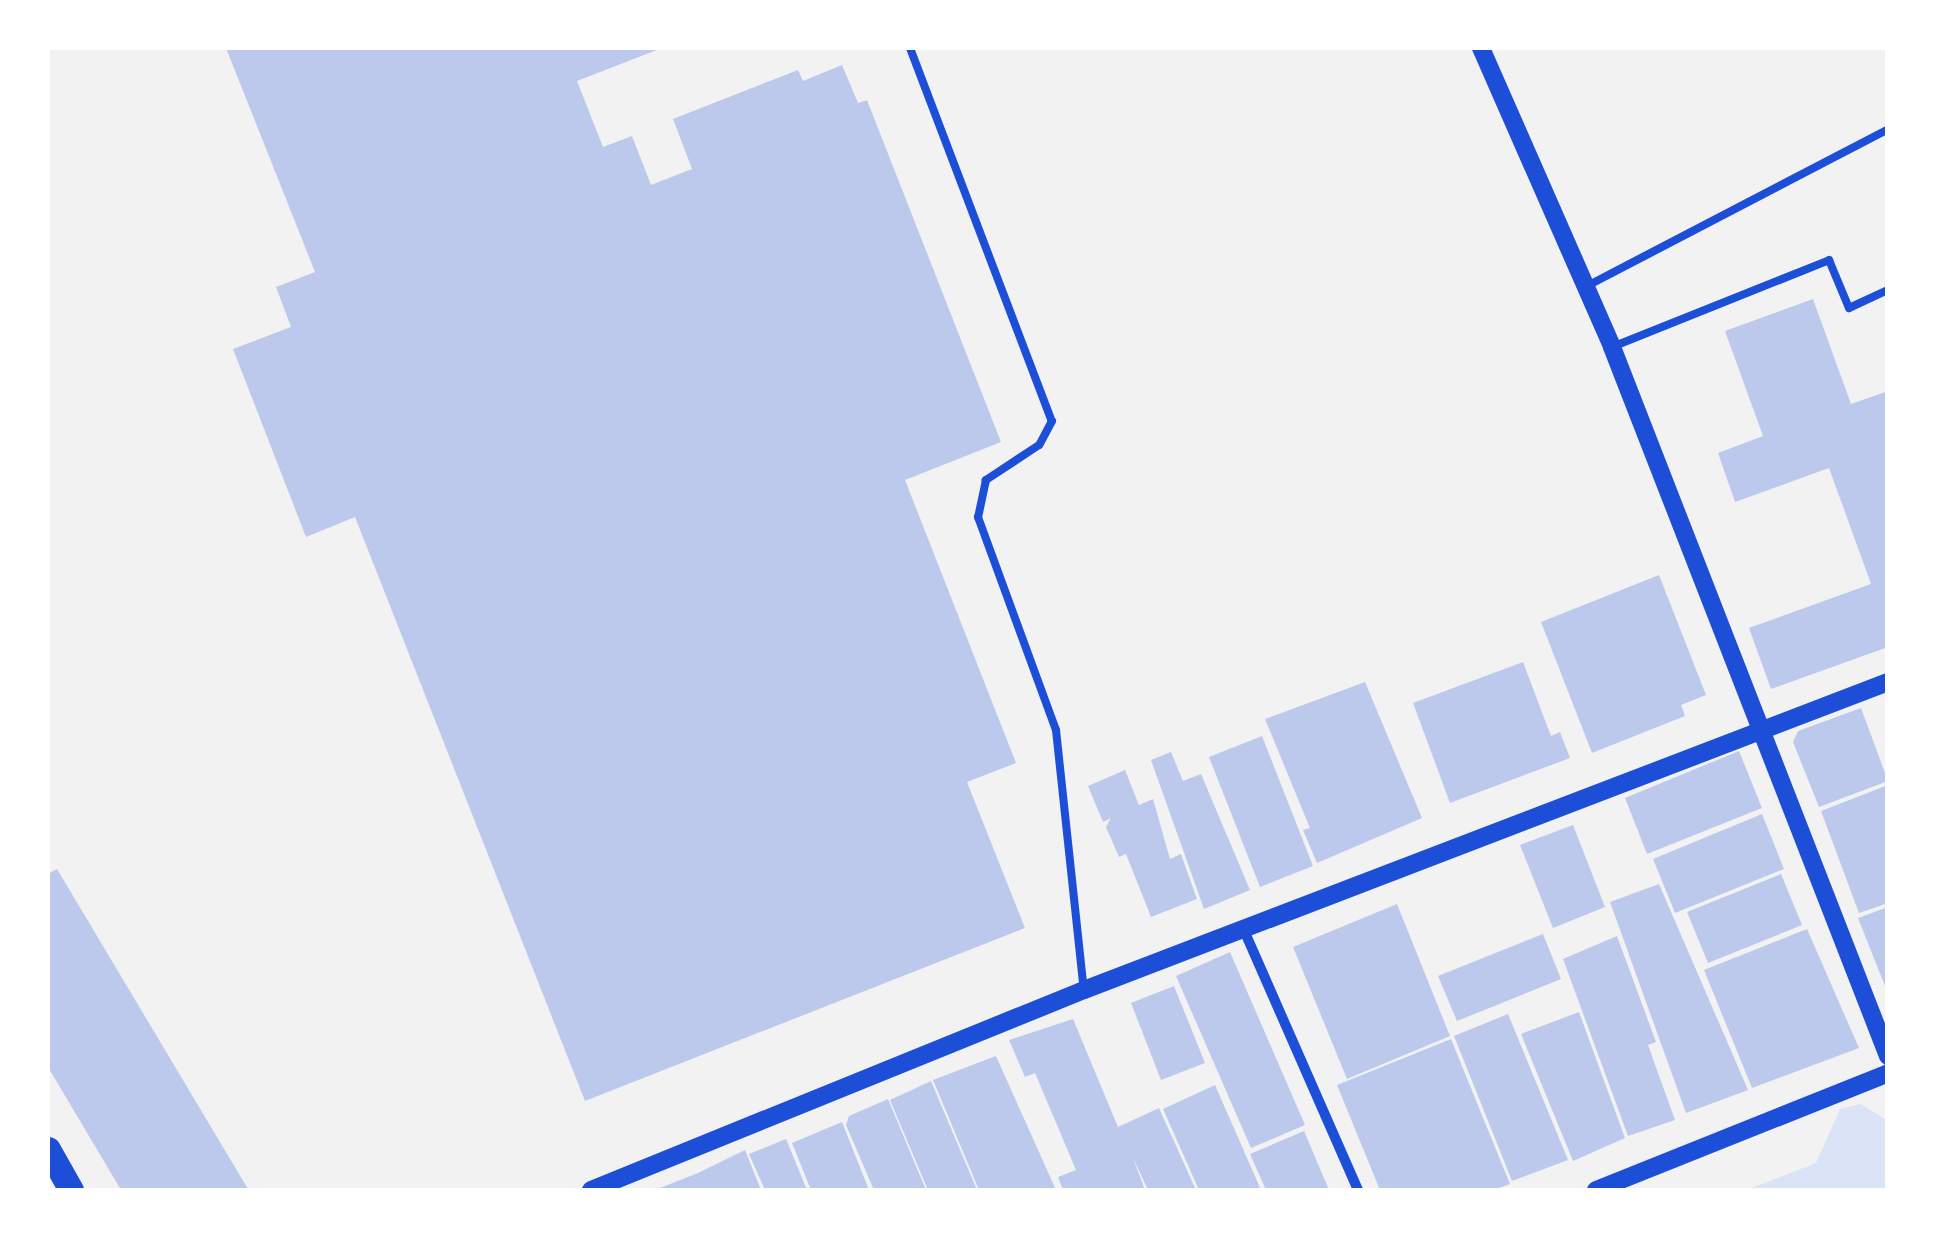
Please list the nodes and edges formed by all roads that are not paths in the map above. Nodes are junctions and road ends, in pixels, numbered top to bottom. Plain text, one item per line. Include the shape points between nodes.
1 (910, 48) edge
2 (1481, 48) edge
3 (1888, 129) edge
4 (1587, 286) junction
5 (1888, 290) edge
6 (1612, 347) junction
7 (1888, 682) edge
8 (1760, 729) junction
9 (1243, 928) junction
10 (1084, 990) junction
11 (1888, 1056) edge
12 (1888, 1073) edge
13 (48, 1149) edge
14 (71, 1190) edge
15 (591, 1190) edge
16 (1358, 1190) edge
17 (1596, 1190) edge

1 - 10 lane via 1052,421 1039,445 986,480 978,517 1056,730
2 - 4 street
3 - 4 lane
4 - 6 street
5 - 6 lane via 1848,308 1830,260
6 - 8 street
7 - 8 street
8 - 9 street
8 - 11 street
9 - 10 street
9 - 16 street
10 - 15 street
12 - 17 street
13 - 14 main road

